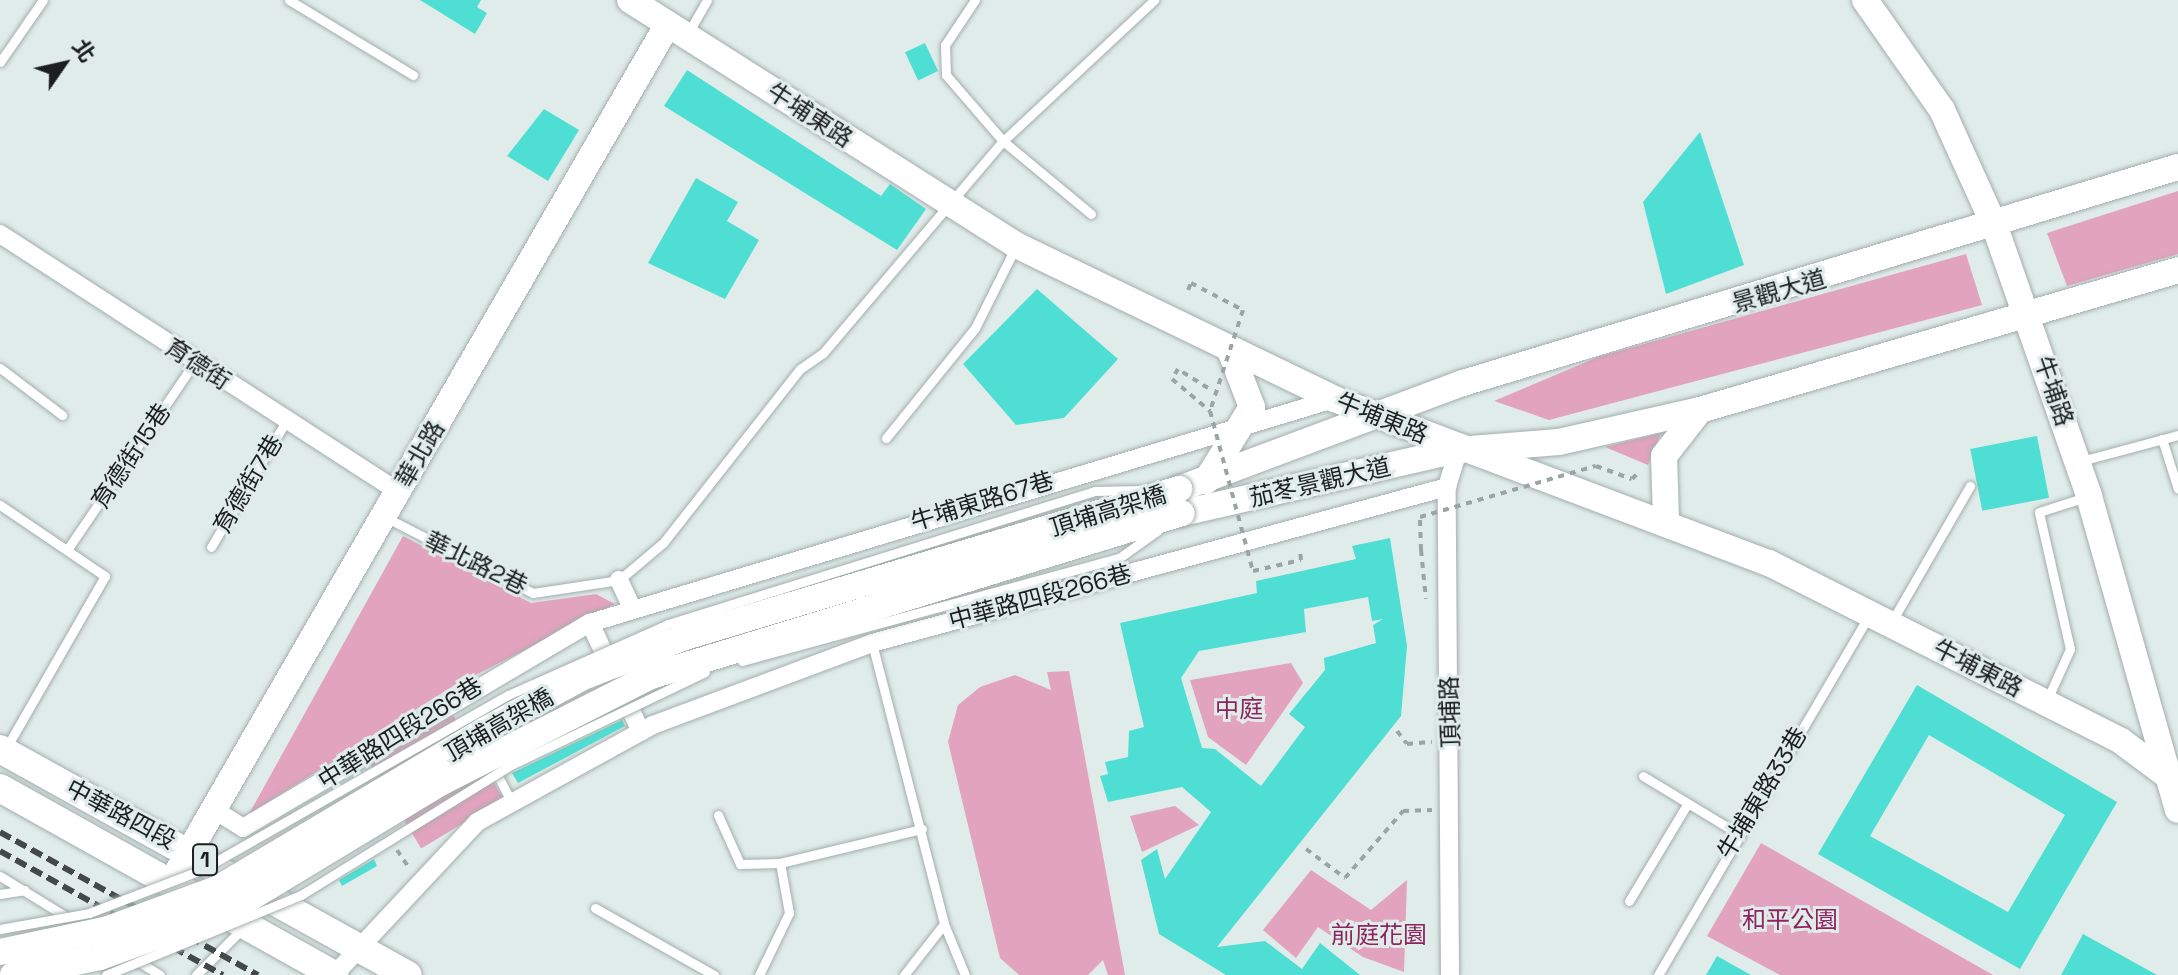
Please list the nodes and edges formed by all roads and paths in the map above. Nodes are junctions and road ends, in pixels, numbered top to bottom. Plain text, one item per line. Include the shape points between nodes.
1 (43, 0) edge
2 (289, 0) edge
3 (630, 0) edge
4 (707, 0) edge
5 (975, 0) edge
6 (1154, 0) edge
7 (1865, 0) edge
8 (677, 30) junction
9 (0, 62) edge
10 (413, 75) dead end
11 (1003, 141) junction
12 (2178, 167) edge
13 (946, 203) junction
14 (1091, 214) dead end
15 (1995, 227) junction
16 (0, 234) edge
17 (1016, 245) junction
18 (2178, 270) edge
19 (1188, 290) dead end
20 (2024, 313) junction
21 (1229, 348) junction
22 (194, 363) junction
23 (0, 368) edge
24 (1208, 388) dead end
25 (1334, 399) junction
26 (1700, 410) junction
27 (1210, 411) junction
28 (62, 415) dead end
29 (1381, 415) junction
30 (286, 421) junction
31 (1245, 423) junction
32 (2178, 435) edge
33 (886, 438) dead end
34 (2162, 439) junction
35 (1458, 450) junction
36 (2078, 462) junction
37 (1637, 474) dead end
38 (1206, 481) junction
39 (1970, 486) dead end
40 (1447, 487) junction
41 (2178, 489) edge
42 (398, 491) junction
43 (2089, 496) junction
44 (1181, 501) junction
45 (0, 505) edge
46 (384, 516) junction
47 (1666, 519) junction
48 (211, 547) dead end
49 (67, 550) junction
50 (1300, 551) dead end
51 (619, 580) junction
52 (1431, 599) dead end
53 (632, 608) junction
54 (1880, 618) junction
55 (590, 623) junction
56 (872, 643) junction
57 (456, 697) junction
58 (2046, 703) junction
59 (1397, 731) dead end
60 (641, 732) junction
61 (1451, 741) junction
62 (2, 750) edge
63 (2167, 759) edge
64 (1643, 776) dead end
65 (0, 788) edge
66 (512, 803) junction
67 (1688, 803) junction
68 (213, 809) junction
69 (1454, 810) junction
70 (2178, 810) edge
71 (718, 815) dead end
72 (922, 829) junction
73 (1737, 833) junction
74 (1306, 849) dead end
75 (188, 850) junction
76 (780, 863) junction
77 (0, 876) edge
78 (171, 883) junction
79 (25, 890) junction
80 (0, 894) edge
81 (1629, 901) dead end
82 (595, 908) dead end
83 (944, 924) junction
84 (246, 925) junction
85 (0, 929) edge
86 (356, 946) junction
87 (0, 952) edge
88 (13, 975) edge
89 (106, 975) edge
90 (160, 975) edge
91 (196, 975) edge
92 (334, 975) edge
93 (407, 975) edge
94 (714, 975) edge
95 (759, 975) edge
96 (904, 975) edge
97 (965, 975) edge
98 (1450, 975) edge
99 (1658, 975) edge

1 - 9 lane
2 - 10 lane
3 - 8 street, 牛埔東路
4 - 8 lane
5 - 11 lane via 945,45 946,75
6 - 11 lane
7 - 15 street, 牛埔路 via 1942,110
8 - 13 street, 牛埔東路
8 - 42 street, 華北路
11 - 13 lane
11 - 14 lane
12 - 15 street, 景觀大道
13 - 17 street, 牛埔東路
13 - 51 lane via 823,353 800,369 663,543
15 - 20 street, 牛埔路
15 - 29 street, 景觀大道 via 1463,383
16 - 22 street, 育德街
17 - 21 street, 牛埔東路
17 - 33 lane via 975,328
18 - 20 street
19 - 27 path, bridge via 1191,283 1243,310
20 - 26 street
20 - 36 street, 牛埔路
21 - 25 street, 牛埔東路
21 - 31 street via 1248,389
22 - 30 street, 育德街
22 - 49 lane, 育德街15巷
23 - 28 lane
24 - 27 path via 1178,369 1172,379
25 - 29 street, 牛埔東路
25 - 31 street, 牛埔東路67巷
26 - 35 street via 1559,442
26 - 47 street via 1664,456
27 - 50 path, bridge via 1253,571 1301,560
29 - 35 street, 牛埔東路
29 - 38 street, 茄苳景觀大道
30 - 42 street, 育德街
30 - 48 lane, 育德街7巷
31 - 38 street
31 - 53 street, 牛埔東路67巷
32 - 34 lane
34 - 36 lane
34 - 41 lane
35 - 40 street, 頂埔路
35 - 44 street, 茄苳景觀大道
35 - 47 street, 牛埔東路
36 - 43 street, 牛埔路
37 - 52 path, bridge via 1632,479 1596,466 1420,517
38 - 44 street, 茄苳景觀大道
39 - 54 lane, 牛埔東路33巷
40 - 56 street, 中華路四段266巷
40 - 61 street, 頂埔路
42 - 46 street, 華北路
43 - 58 lane via 2039,512 2070,649
43 - 63 street, 牛埔路
44 - 85 lane, 頂埔高架橋, bridge via 1095,491 668,624 508,695 201,870 89,913
44 - 87 street, 頂埔高架橋, bridge via 670,643 581,678 483,731 217,889 108,929
44 - 88 street, 頂埔高架橋, bridge via 651,676 442,782 232,909 100,957
44 - 89 lane, 頂埔高架橋, bridge via 1119,558 700,673 511,765 289,901
45 - 49 lane
46 - 51 lane, 華北路2巷 via 533,593
46 - 68 street, 華北路
47 - 54 street, 牛埔東路
49 - 62 lane via 105,576
51 - 53 street
53 - 55 street, 中華路四段266巷
54 - 58 street, 牛埔東路
54 - 73 lane, 牛埔東路33巷
55 - 57 street, 中華路四段266巷
55 - 60 street
56 - 60 street, 中華路四段266巷
56 - 72 lane
57 - 66 lane
57 - 68 street, 中華路四段266巷 via 243,828
58 - 63 street, 牛埔東路
59 - 61 path via 1407,744
60 - 66 street, 中華路四段266巷
61 - 69 street, 頂埔路
62 - 75 main road, 中華路四段 / 1
63 - 70 street, 牛埔路
64 - 67 lane
65 - 78 main road, 中華路四段 / 1
66 - 86 street, 中華路四段266巷 via 477,822
67 - 73 lane
67 - 81 lane
68 - 75 street, 華北路
69 - 74 path via 1403,811 1345,878
69 - 98 street, 頂埔路
71 - 76 lane via 740,864
72 - 76 lane
72 - 83 lane
73 - 99 lane, 牛埔東路33巷
75 - 78 street, 華北路
75 - 86 main road, 中華路四段 / 1
76 - 95 lane via 789,913
77 - 79 lane
78 - 84 main road, 中華路四段 / 1
79 - 80 lane
79 - 90 lane
82 - 94 lane
83 - 96 lane
83 - 97 lane
84 - 91 lane
84 - 92 main road, 中華路四段 / 1
86 - 92 street, 中華路四段266巷
86 - 93 main road, 中華路四段 / 1

